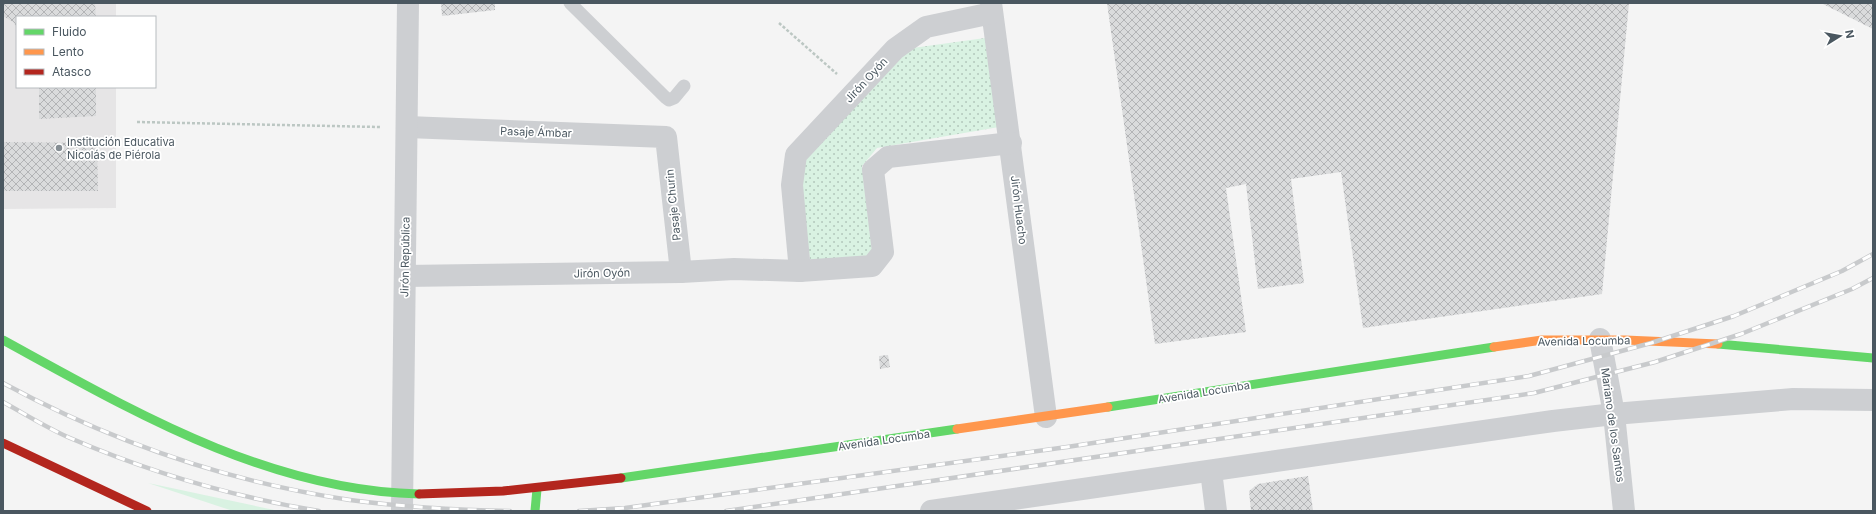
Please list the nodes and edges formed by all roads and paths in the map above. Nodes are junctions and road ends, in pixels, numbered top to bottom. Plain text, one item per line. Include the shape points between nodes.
1 (408, 3) edge
2 (570, 3) edge
3 (992, 8) edge
4 (779, 23) dead end
5 (684, 86) dead end
6 (855, 91) junction
7 (137, 122) dead end
8 (407, 127) junction
9 (666, 137) joint
10 (1011, 143) junction
11 (800, 271) junction
12 (681, 272) junction
13 (405, 276) junction
14 (1600, 339) junction
15 (3, 340) edge
16 (1873, 358) edge
17 (1873, 400) edge
18 (1614, 414) junction
19 (1046, 417) junction
20 (3, 443) edge
21 (1211, 472) junction
22 (537, 488) junction
23 (402, 502) edge
24 (147, 511) edge
25 (535, 511) edge
26 (931, 511) edge
27 (1216, 511) edge
28 (1624, 511) edge

1 - 8 street, Jirón República
2 - 5 lane via 669,100
3 - 6 street, Jirón Oyón via 926,27 895,49
3 - 10 street, Jirón Huacho
4 - 6 path
6 - 11 street, Jirón Oyón via 796,155 792,185
7 - 8 path
8 - 9 street, Pasaje Ámbar
8 - 13 street, Jirón República
9 - 12 street, Pasaje Churin
10 - 11 street, Jirón Oyón via 888,157 873,170 883,252 872,266
10 - 19 street, Jirón Huacho
11 - 12 street, Jirón Oyón via 734,269
12 - 13 street, Jirón Oyón
13 - 23 street, Jirón República
14 - 16 street, Avenida Locumba via 1781,348
14 - 18 street, Mariano de los Santos
14 - 19 street, Avenida Locumba via 1542,340
15 - 23 street, Avenida Locumba via 118,403 196,438 274,468
17 - 18 street via 1793,399
18 - 21 street
18 - 28 street, Mariano de los Santos
19 - 22 street, Avenida Locumba
20 - 24 street
21 - 26 street
21 - 27 street
22 - 23 street, Avenida Locumba
22 - 25 street

